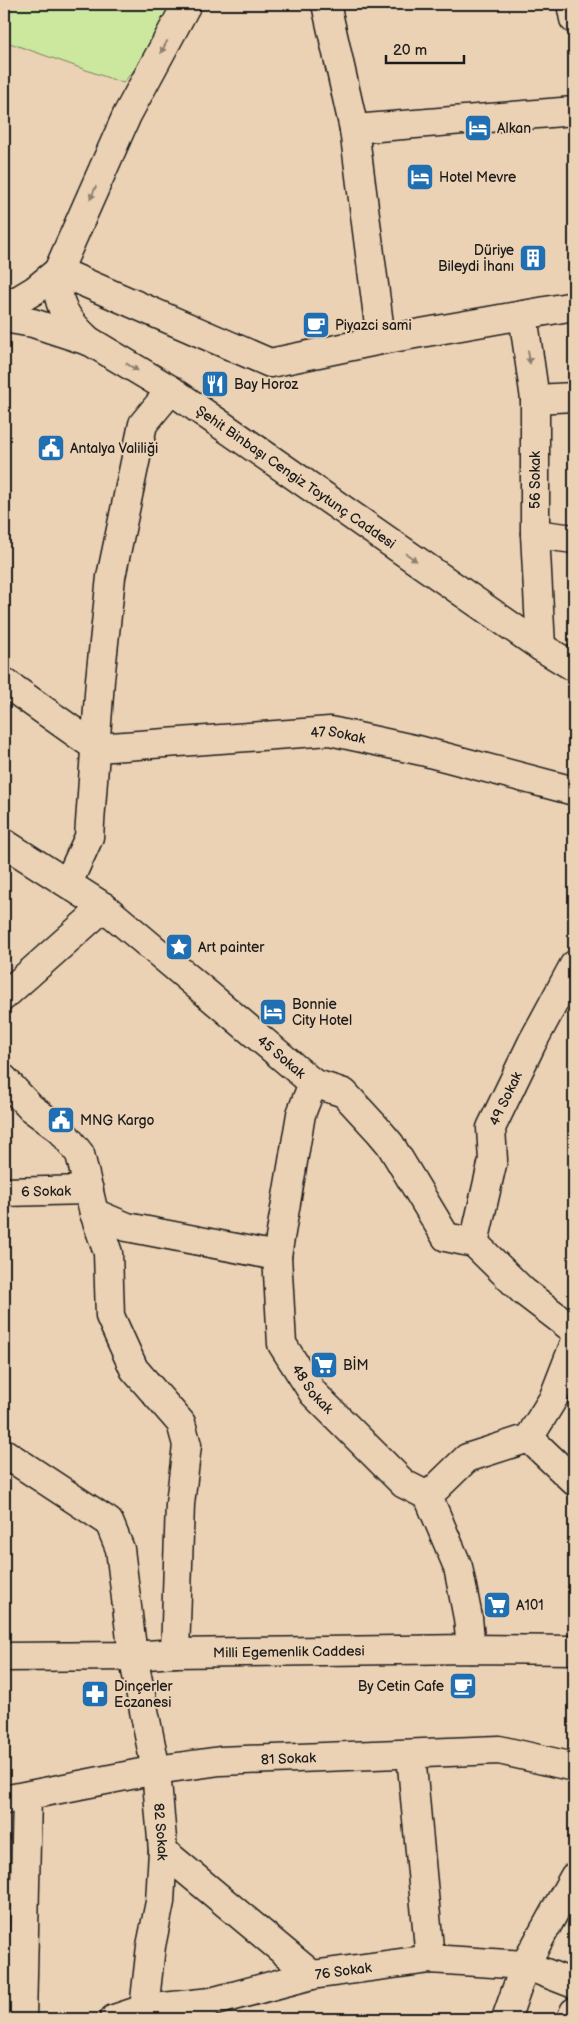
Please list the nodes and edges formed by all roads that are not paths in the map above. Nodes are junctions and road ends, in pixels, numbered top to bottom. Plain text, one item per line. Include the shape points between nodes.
1 (186, 4) edge
2 (326, 4) edge
3 (571, 4) edge
4 (574, 19) edge
5 (574, 111) edge
6 (354, 129) junction
7 (58, 271) junction
8 (4, 305) edge
9 (574, 306) edge
10 (523, 315) junction
11 (4, 318) edge
12 (381, 340) junction
13 (91, 342) junction
14 (171, 390) junction
15 (574, 397) edge
16 (535, 400) junction
17 (535, 534) junction
18 (574, 539) edge
19 (541, 647) junction
20 (574, 667) edge
21 (4, 682) edge
22 (97, 748) junction
23 (574, 791) edge
24 (4, 843) edge
25 (68, 883) junction
26 (104, 907) junction
27 (574, 965) edge
28 (4, 996) edge
29 (4, 1079) edge
30 (314, 1084) junction
31 (4, 1192) edge
32 (91, 1202) junction
33 (474, 1244) junction
34 (277, 1256) junction
35 (574, 1330) edge
36 (574, 1345) edge
37 (529, 1438) junction
38 (4, 1453) edge
39 (574, 1481) edge
40 (428, 1496) junction
41 (471, 1649) junction
42 (574, 1650) edge
43 (176, 1652) junction
44 (132, 1656) junction
45 (4, 1657) edge
46 (411, 1755) junction
47 (574, 1767) edge
48 (156, 1770) junction
49 (15, 1798) edge
50 (163, 1851) junction
51 (574, 1877) edge
52 (430, 1959) junction
53 (526, 1966) junction
54 (312, 1975) junction
55 (574, 1984) edge
56 (213, 2011) edge
57 (574, 2012) edge
58 (146, 2014) edge
59 (22, 2019) edge
60 (114, 2019) edge
61 (506, 2019) edge
62 (571, 2019) edge

1 -> 7 street via 128,115
2 - 6 street
3 - 4 street
5 - 6 street
6 - 12 street
7 - 8 street via 35,290
7 - 12 street via 270,363
7 - 13 street via 56,289 60,303 73,326
9 - 10 street
10 - 12 street
10 -> 16 street, 56 Sokak
11 - 13 street, Şehit Binbaşı Cengiz Toytunç Caddesi via 33,323
13 -> 14 street, Şehit Binbaşı Cengiz Toytunç Caddesi
14 -> 19 street, Şehit Binbaşı Cengiz Toytunç Caddesi
14 - 22 street via 143,424 111,577 100,680
15 - 16 street
16 - 17 street, 56 Sokak
17 - 18 street
17 - 19 street, 56 Sokak
19 - 20 street, Şehit Binbaşı Cengiz Toytunç Caddesi
21 - 22 street
22 - 23 street, 47 Sokak via 330,731 422,751
22 - 25 street via 89,837
24 - 25 street, 45 Sokak
25 - 26 street, 45 Sokak
26 - 28 street
26 - 30 street, 45 Sokak
27 - 33 street, 49 Sokak via 492,1128 493,1160
29 - 32 street via 31,1108 61,1130 80,1154
30 - 33 street, 45 Sokak via 344,1093 379,1131 446,1237
30 - 34 street, 48 Sokak via 300,1114
31 - 32 street, 6 Sokak
32 - 34 street via 127,1228
32 - 43 street via 108,1253 110,1316 134,1369 181,1423 187,1445 180,1504
33 - 35 street, 45 Sokak via 523,1291
34 - 40 street, 48 Sokak via 282,1344 313,1393 404,1484
36 - 37 street via 554,1399
37 - 39 street
37 - 40 street via 466,1458
38 - 44 street, 82 Sokak via 109,1522 120,1550
40 - 41 street via 458,1567
41 - 42 street, Milli Egemenlik Caddesi
41 - 43 street, Milli Egemenlik Caddesi
43 - 44 street, Milli Egemenlik Caddesi
44 - 45 street, Milli Egemenlik Caddesi
44 - 48 street, 82 Sokak
46 - 47 street, 81 Sokak via 499,1750
46 - 48 street, 81 Sokak via 220,1761
46 - 52 street
48 - 49 street, 81 Sokak
48 - 50 street, 82 Sokak
49 - 59 street
50 - 54 street
50 - 58 street, 82 Sokak
51 - 53 street
52 - 53 street, 76 Sokak
52 - 54 street, 76 Sokak
53 - 55 street, 76 Sokak
53 - 61 street
54 - 56 street, 76 Sokak
56 - 58 street, 76 Sokak
57 - 62 street
58 - 60 street, 76 Sokak

